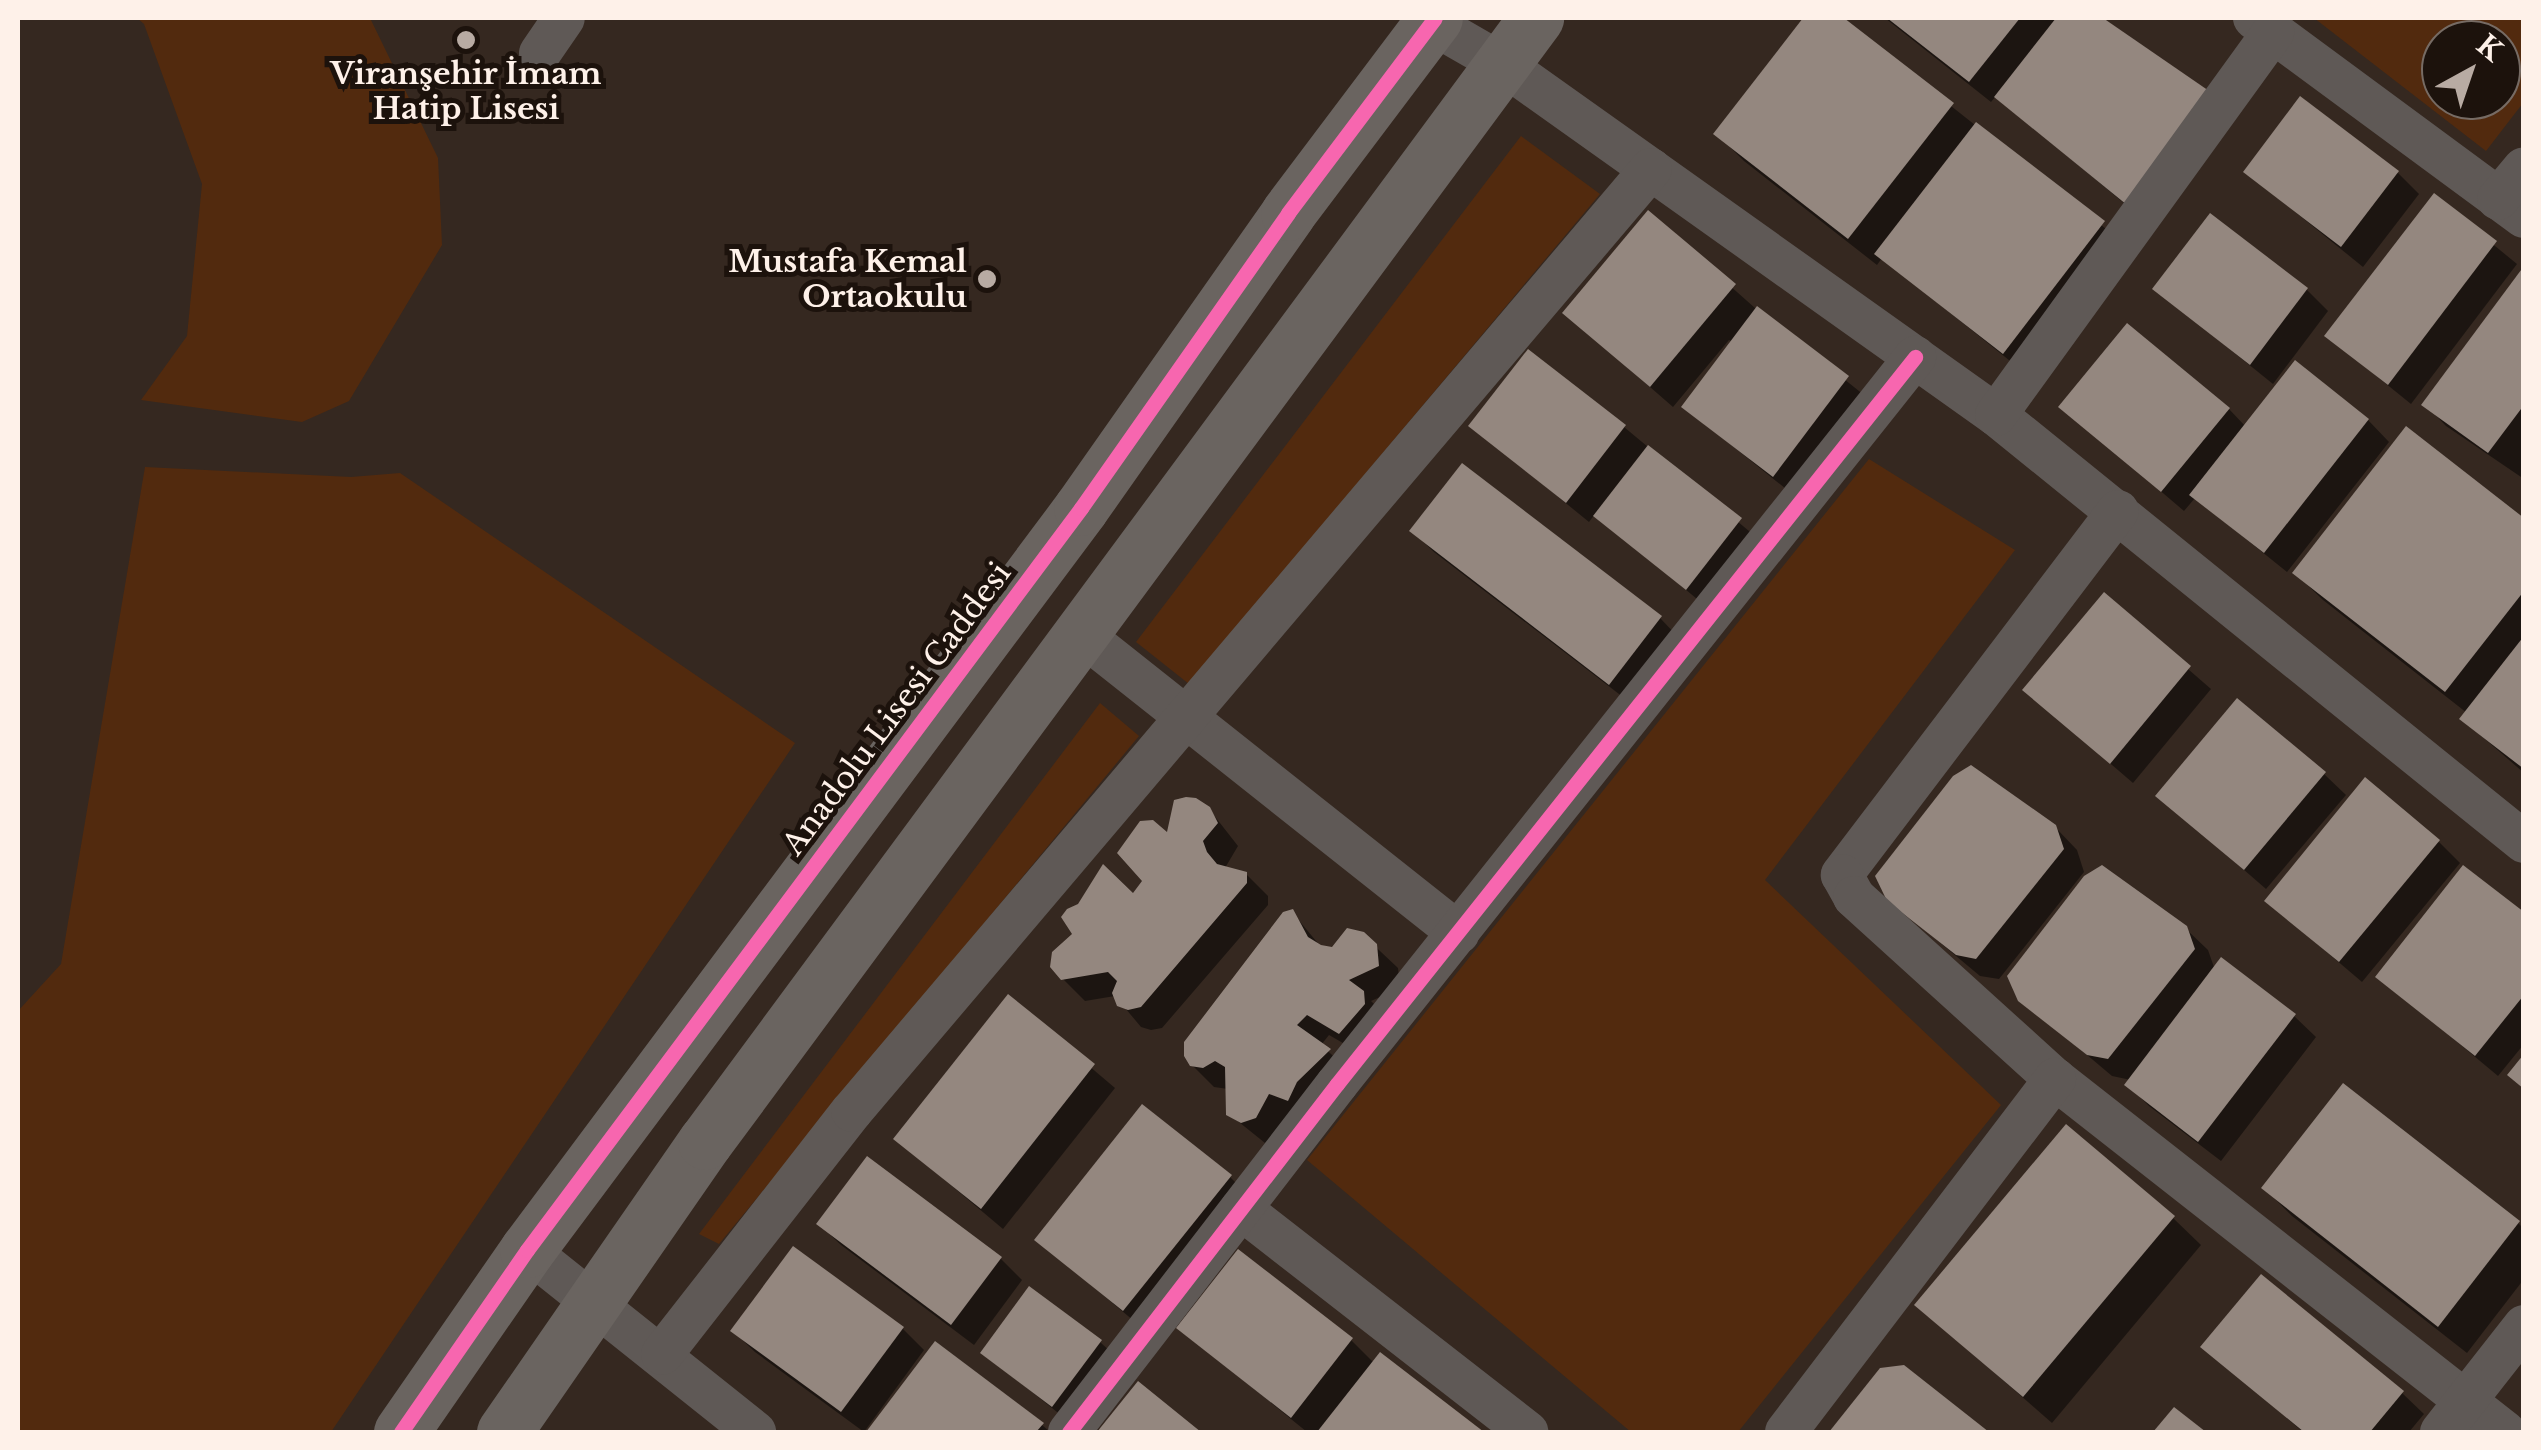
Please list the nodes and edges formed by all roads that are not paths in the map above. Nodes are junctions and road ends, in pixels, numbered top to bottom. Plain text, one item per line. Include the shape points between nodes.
1 (564, 18) edge
2 (1536, 18) edge
3 (1433, 20) edge
4 (2264, 25) edge
5 (540, 53) dead end
6 (1504, 66) junction
7 (1651, 169) junction
8 (2515, 194) edge
9 (1916, 357) junction
10 (1996, 415) junction
11 (2118, 511) junction
12 (1080, 633) junction
13 (1186, 716) junction
14 (2524, 842) edge
15 (1458, 933) junction
16 (2055, 1079) junction
17 (1241, 1209) junction
18 (527, 1250) junction
19 (595, 1306) junction
20 (2524, 1326) edge
21 (662, 1354) junction
22 (2453, 1417) edge
23 (401, 1432) edge
24 (504, 1432) edge
25 (755, 1432) edge
26 (1069, 1432) edge
27 (1526, 1432) edge
28 (1786, 1432) edge
29 (2505, 1432) edge

1 - 5 street
2 - 6 street
3 - 6 street
3 - 18 street, Anadolu Lisesi Caddesi via 1081,508
4 - 8 street
4 - 10 street
6 - 7 street
6 - 12 street
7 - 9 street
7 - 13 street
9 - 10 street
9 - 15 street
10 - 11 street
11 - 14 street
11 - 16 street via 1842,875 1854,898
12 - 13 street
12 - 19 street via 705,1142
13 - 15 street
13 - 21 street via 852,1111
15 - 17 street
16 - 22 street
16 - 28 street
17 - 26 street
17 - 27 street
18 - 19 street
18 - 23 street, Anadolu Lisesi Caddesi
19 - 21 street
19 - 24 street
20 - 22 street
21 - 25 street
22 - 29 street

